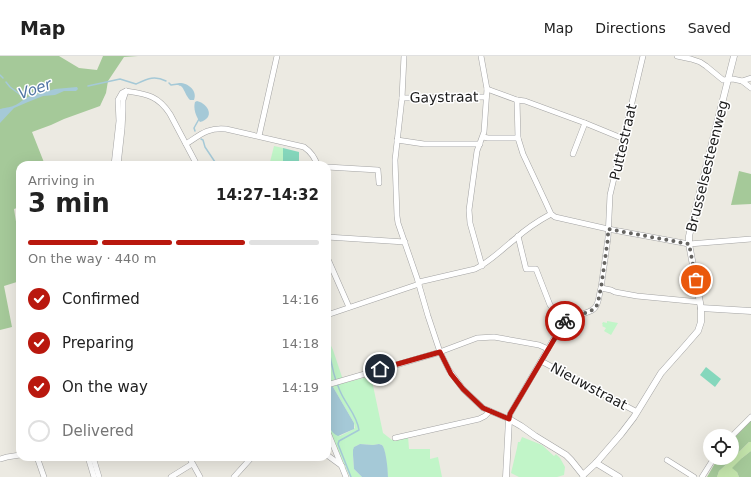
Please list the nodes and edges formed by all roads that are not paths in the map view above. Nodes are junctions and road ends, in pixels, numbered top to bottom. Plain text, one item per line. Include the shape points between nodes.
1 (277, 56) edge
2 (404, 56) edge
3 (481, 56) edge
4 (643, 56) edge
5 (677, 56) edge
6 (734, 56) edge
7 (751, 78) edge
8 (728, 80) junction
9 (742, 81) junction
10 (751, 88) edge
11 (486, 89) junction
12 (126, 91) junction
13 (486, 97) junction
14 (402, 98) junction
15 (518, 100) junction
16 (584, 123) junction
17 (259, 136) junction
18 (483, 137) junction
19 (518, 138) junction
20 (624, 139) junction
21 (397, 140) junction
22 (186, 144) junction
23 (480, 144) junction
24 (573, 154) dead end
25 (114, 161) edge
26 (118, 161) edge
27 (195, 161) edge
28 (315, 161) edge
29 (331, 167) edge
30 (379, 183) dead end
31 (551, 214) junction
32 (608, 229) junction
33 (518, 236) junction
34 (331, 237) edge
35 (751, 239) edge
36 (405, 242) junction
37 (689, 244) junction
38 (331, 266) edge
39 (482, 266) junction
40 (419, 283) junction
41 (601, 288) junction
42 (701, 305) junction
43 (349, 307) junction
44 (751, 310) edge
45 (331, 314) edge
46 (565, 321) junction
47 (548, 349) junction
48 (440, 352) junction
49 (541, 361) junction
50 (331, 384) edge
51 (490, 411) junction
52 (637, 412) junction
53 (751, 417) edge
54 (509, 419) junction
55 (739, 429) edge
56 (395, 438) dead end
57 (331, 440) edge
58 (16, 456) edge
59 (331, 458) edge
60 (0, 459) edge
61 (667, 460) dead end
62 (38, 461) edge
63 (89, 461) edge
64 (94, 461) edge
65 (191, 461) edge
66 (248, 461) edge
67 (596, 463) junction
68 (192, 464) junction
69 (710, 465) edge
70 (342, 466) junction
71 (583, 476) edge
72 (44, 477) edge
73 (94, 477) edge
74 (99, 477) edge
75 (171, 477) edge
76 (200, 477) edge
77 (234, 477) edge
78 (346, 477) edge
79 (506, 477) edge
80 (619, 477) edge
81 (694, 477) edge
82 (702, 477) edge

1 - 17 street
2 - 14 street
3 - 11 street
4 - 20 street, Puttestraat
5 - 8 street via 697,61 722,79
6 - 8 street, Brusselsesteenweg
7 - 9 street
8 - 9 street
8 - 37 street, Brusselsesteenweg via 693,218
9 - 10 street
11 - 13 street
11 - 15 street
12 - 22 street via 145,94 160,102
12 - 25 street via 118,100 119,121
12 - 26 street via 123,100
13 - 14 street, Gaystraat
13 - 18 street
14 - 21 street
15 - 16 street
15 - 19 street
16 - 20 street
16 - 24 street
17 - 22 street via 215,128
17 - 28 street via 304,147
18 - 19 street
18 - 23 street
19 - 31 street
20 - 32 street, Puttestraat via 610,195
21 - 23 street via 424,144
21 - 36 street via 397,216
22 - 27 street
23 - 39 street via 469,210
29 - 30 street via 378,170
31 - 32 street via 554,217
31 - 33 street
32 - 37 street
32 - 41 street, Puttestraat
33 - 39 street
33 - 46 street via 526,268 536,269 550,305
34 - 36 street
35 - 37 street
36 - 40 street
37 - 42 street, Brusselsesteenweg
38 - 43 street
39 - 40 street
40 - 43 street
40 - 48 street
41 - 42 street
41 - 46 street, Puttestraat via 594,309
42 - 44 street
42 - 52 street, Brusselsesteenweg via 698,331 662,371
43 - 45 street
46 - 47 street
47 - 48 street via 532,343 488,337 473,339
47 - 49 street
48 - 50 street
48 - 51 street via 463,389 483,408
49 - 52 street, Nieuwstraat
49 - 54 street
51 - 54 street
51 - 56 street via 479,419
52 - 67 street, Brusselsesteenweg
53 - 55 street
54 - 71 street via 566,455
54 - 79 street
57 - 70 street
58 - 60 street
59 - 70 street
61 - 81 street
62 - 72 street
63 - 73 street
64 - 74 street
65 - 68 street
66 - 77 street
67 - 71 street, Brusselsesteenweg
67 - 80 street
68 - 75 street
68 - 76 street
69 - 82 street
70 - 78 street

